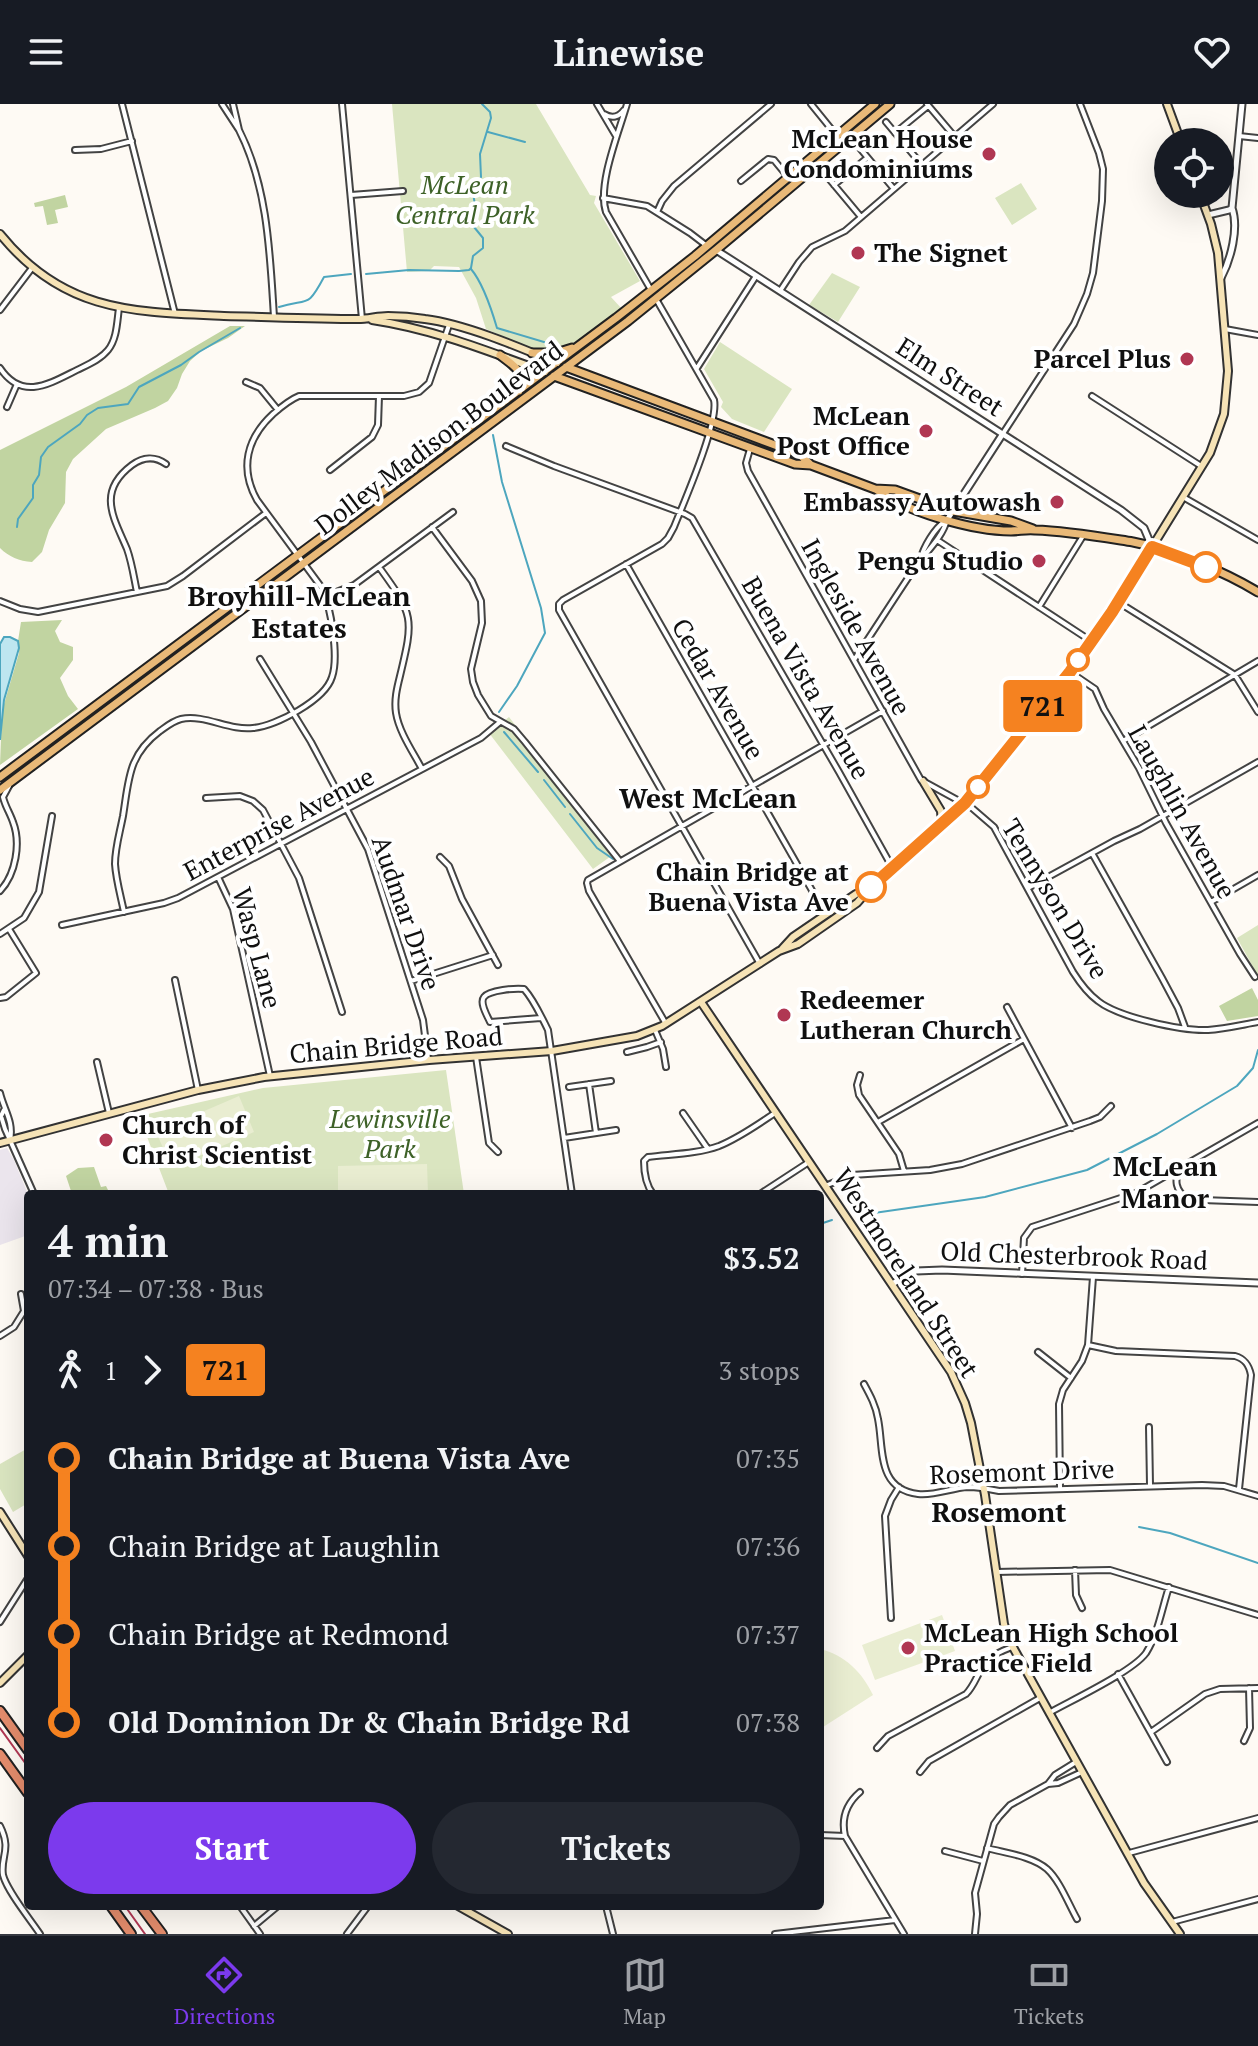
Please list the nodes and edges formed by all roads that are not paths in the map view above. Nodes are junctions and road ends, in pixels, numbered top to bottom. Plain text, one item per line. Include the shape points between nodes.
1 (122, 104) edge
2 (222, 104) edge
3 (233, 104) edge
4 (342, 104) edge
5 (597, 104) edge
6 (771, 104) edge
7 (811, 104) edge
8 (875, 104) edge
9 (890, 104) edge
10 (993, 104) edge
11 (1080, 104) edge
12 (1167, 104) edge
13 (1242, 104) edge
14 (928, 105) edge
15 (626, 106) edge
16 (602, 112) junction
17 (886, 122) dead end
18 (1176, 128) edge
19 (239, 130) junction
20 (895, 133) junction
21 (837, 136) junction
22 (1239, 136) junction
23 (955, 137) junction
24 (617, 138) junction
25 (1258, 138) edge
26 (132, 141) junction
27 (858, 146) dead end
28 (75, 150) dead end
29 (867, 158) junction
30 (922, 165) junction
31 (825, 174) dead end
32 (788, 177) junction
33 (741, 181) dead end
34 (834, 185) junction
35 (1234, 187) edge
36 (894, 189) junction
37 (403, 191) dead end
38 (351, 195) junction
39 (603, 198) junction
40 (1205, 208) edge
41 (1232, 208) joint
42 (657, 212) junction
43 (1208, 215) junction
44 (861, 217) junction
45 (0, 234) edge
46 (707, 246) junction
47 (716, 250) junction
48 (32, 268) junction
49 (756, 276) junction
50 (1221, 279) junction
51 (662, 282) junction
52 (651, 291) junction
53 (780, 291) junction
54 (656, 299) junction
55 (119, 308) junction
56 (0, 310) edge
57 (638, 313) junction
58 (175, 314) junction
59 (274, 317) junction
60 (362, 319) junction
61 (450, 323) junction
62 (1225, 329) junction
63 (446, 335) junction
64 (1258, 335) edge
65 (578, 347) junction
66 (587, 352) junction
67 (532, 353) junction
68 (500, 355) junction
69 (557, 363) junction
70 (567, 367) junction
71 (0, 368) edge
72 (696, 369) junction
73 (545, 372) junction
74 (587, 374) junction
75 (555, 376) junction
76 (246, 382) dead end
77 (17, 384) junction
78 (519, 391) junction
79 (379, 396) junction
80 (1092, 396) dead end
81 (7, 407) dead end
82 (278, 410) junction
83 (713, 422) junction
84 (710, 433) junction
85 (1002, 435) junction
86 (506, 446) dead end
87 (751, 447) junction
88 (166, 464) dead end
89 (811, 465) junction
90 (1201, 466) junction
91 (330, 470) dead end
92 (875, 489) junction
93 (1183, 497) junction
94 (953, 511) junction
95 (453, 512) dead end
96 (680, 512) junction
97 (266, 513) junction
98 (947, 520) junction
99 (432, 527) junction
100 (1033, 529) junction
101 (1083, 536) junction
102 (937, 540) junction
103 (1258, 540) edge
104 (1152, 547) junction
105 (298, 555) junction
106 (919, 562) junction
107 (304, 564) junction
108 (626, 564) junction
109 (379, 567) junction
110 (137, 592) junction
111 (1258, 592) edge
112 (326, 596) junction
113 (0, 601) edge
114 (1118, 602) junction
115 (1039, 607) junction
116 (1091, 641) junction
117 (260, 659) dead end
118 (854, 660) junction
119 (1258, 661) edge
120 (1070, 672) junction
121 (1235, 675) junction
122 (883, 711) junction
123 (1258, 712) edge
124 (293, 713) junction
125 (500, 722) junction
126 (1123, 741) junction
127 (823, 744) junction
128 (1258, 762) edge
129 (422, 769) junction
130 (0, 777) edge
131 (14, 779) junction
132 (923, 781) junction
133 (752, 785) junction
134 (0, 790) edge
135 (206, 798) dead end
136 (965, 803) junction
137 (347, 809) junction
138 (52, 816) dead end
139 (1163, 816) junction
140 (942, 825) junction
141 (681, 826) junction
142 (281, 843) junction
143 (1092, 853) junction
144 (440, 857) dead end
145 (620, 861) junction
146 (893, 869) junction
147 (1258, 875) edge
148 (218, 877) junction
149 (871, 887) junction
150 (1028, 888) junction
151 (0, 891) edge
152 (1211, 902) junction
153 (124, 912) junction
154 (826, 915) junction
155 (62, 925) dead end
156 (9, 929) junction
157 (0, 934) edge
158 (779, 951) junction
159 (493, 955) junction
160 (760, 964) junction
161 (498, 965) dead end
162 (1255, 977) dead end
163 (175, 980) dead end
164 (411, 982) junction
165 (0, 998) edge
166 (701, 1002) junction
167 (1007, 1007) dead end
168 (342, 1012) dead end
169 (541, 1018) junction
170 (1257, 1022) edge
171 (666, 1024) junction
172 (1185, 1028) junction
173 (655, 1030) junction
174 (1024, 1039) junction
175 (661, 1042) junction
176 (552, 1051) junction
177 (627, 1052) dead end
178 (476, 1057) junction
179 (429, 1060) junction
180 (97, 1062) dead end
181 (666, 1067) dead end
182 (860, 1075) dead end
183 (270, 1076) junction
184 (611, 1081) dead end
185 (589, 1084) junction
186 (569, 1087) dead end
187 (198, 1090) junction
188 (0, 1093) edge
189 (1111, 1106) dead end
190 (109, 1113) junction
191 (683, 1113) dead end
192 (776, 1113) junction
193 (878, 1122) junction
194 (1258, 1123) edge
195 (1072, 1128) junction
196 (616, 1130) dead end
197 (596, 1133) junction
198 (564, 1138) junction
199 (10, 1140) junction
200 (0, 1143) edge
201 (708, 1149) junction
202 (498, 1152) dead end
203 (809, 1162) junction
204 (1182, 1167) junction
205 (904, 1171) junction
206 (825, 1186) junction
207 (32, 1190) edge
208 (571, 1190) edge
209 (651, 1190) edge
210 (766, 1190) edge
211 (1192, 1199) junction
212 (1116, 1201) junction
213 (1258, 1202) edge
214 (1022, 1274) junction
215 (1093, 1277) junction
216 (1258, 1283) edge
217 (892, 1284) junction
218 (21, 1294) dead end
219 (0, 1336) edge
220 (1088, 1345) junction
221 (1038, 1352) dead end
222 (1071, 1378) junction
223 (864, 1384) dead end
224 (1149, 1427) dead end
225 (1150, 1486) junction
226 (899, 1487) junction
227 (1060, 1488) junction
228 (984, 1489) junction
229 (1239, 1489) junction
230 (1258, 1496) edge
231 (0, 1512) edge
232 (24, 1550) edge
233 (1075, 1570) junction
234 (996, 1572) junction
235 (24, 1584) edge
236 (1169, 1587) junction
237 (1082, 1608) dead end
238 (1258, 1615) edge
239 (891, 1618) dead end
240 (0, 1622) edge
241 (1012, 1646) junction
242 (24, 1659) edge
243 (1118, 1674) junction
244 (0, 1683) edge
245 (1249, 1688) junction
246 (1258, 1688) edge
247 (1040, 1698) junction
248 (0, 1711) edge
249 (1049, 1713) junction
250 (1151, 1732) junction
251 (1244, 1741) dead end
252 (24, 1744) edge
253 (877, 1748) dead end
254 (0, 1754) edge
255 (1076, 1762) junction
256 (1167, 1762) dead end
257 (920, 1772) dead end
258 (1082, 1772) junction
259 (1048, 1784) junction
260 (24, 1787) edge
261 (860, 1792) dead end
262 (1258, 1818) edge
263 (0, 1826) edge
264 (824, 1835) edge
265 (845, 1836) junction
266 (987, 1848) junction
267 (945, 1851) dead end
268 (1127, 1853) junction
269 (983, 1861) junction
270 (1258, 1899) edge
271 (24, 1909) edge
272 (25, 1910) edge
273 (114, 1910) edge
274 (144, 1910) edge
275 (243, 1910) edge
276 (273, 1910) edge
277 (365, 1910) edge
278 (465, 1910) edge
279 (607, 1910) edge
280 (1077, 1919) dead end
281 (895, 1920) junction
282 (1172, 1922) junction
283 (254, 1926) junction
284 (349, 1933) edge
285 (40, 1934) edge
286 (131, 1934) edge
287 (162, 1934) edge
288 (260, 1934) edge
289 (508, 1934) edge
290 (613, 1934) edge
291 (775, 1934) edge
292 (904, 1934) edge
293 (975, 1934) edge
294 (1180, 1934) edge

1 - 26 street
2 - 19 street
3 - 19 street
4 - 38 street
5 - 16 street
6 - 42 street via 674,186
7 - 21 street
8 - 21 main road, Dolley Madison Boulevard
9 - 47 main road, Dolley Madison Boulevard
10 - 23 street
11 - 85 street via 1103,174 1093,273 1074,324
12 - 18 main road
13 - 22 street
14 - 20 street
14 - 23 street
15 - 16 street via 614,117
15 - 24 street
16 - 24 street
17 - 20 street
19 - 59 street via 265,211
20 - 30 street
21 - 32 main road, Dolley Madison Boulevard
22 - 25 street
22 - 35 street
23 - 30 street
24 - 39 street
26 - 28 street
26 - 58 street
27 - 29 street
29 - 34 street
29 - 36 street
30 - 36 street
31 - 34 street
32 - 33 street via 768,159
32 - 46 main road, Dolley Madison Boulevard
34 - 44 street
36 - 44 street
37 - 38 street
38 - 60 street
39 - 42 street via 639,203
39 - 52 street
40 - 43 main road, Chain Bridge Road
41 - 43 street
41 - 50 street via 1233,243
42 - 46 street
43 - 50 main road, Chain Bridge Road
44 - 53 street via 812,247
45 - 48 main road
46 - 51 main road, Dolley Madison Boulevard
47 - 49 street, Elm Street
47 - 54 main road, Dolley Madison Boulevard
48 - 55 main road via 65,290
48 - 56 street
49 - 53 street, Elm Street
49 - 72 street
50 - 62 main road, Chain Bridge Road
51 - 52 main road, Dolley Madison Boulevard
51 - 54 main road
52 - 57 main road
52 - 65 main road, Dolley Madison Boulevard
53 - 85 street, Elm Street
54 - 57 main road, Dolley Madison Boulevard
54 - 72 street
55 - 58 main road
55 - 77 street via 114,338 103,355 45,386
57 - 66 main road, Dolley Madison Boulevard
58 - 59 main road
59 - 60 main road
60 - 61 main road
60 - 63 main road
61 - 63 street
61 - 67 main road
62 - 64 street
62 - 90 main road, Chain Bridge Road via 1225,407
63 - 68 main road
63 - 79 street via 425,388 408,396
65 - 67 main road
65 - 69 main road, Dolley Madison Boulevard
66 - 70 main road, Dolley Madison Boulevard
66 - 74 main road
67 - 69 main road
68 - 73 main road
68 - 78 main road via 520,372
69 - 70 main road
69 - 73 main road, Dolley Madison Boulevard
70 - 74 main road
70 - 75 main road, Dolley Madison Boulevard
71 - 77 street
72 - 83 street via 715,402
73 - 75 main road
73 - 78 main road, Dolley Madison Boulevard
74 - 83 main road
75 - 84 main road
75 - 107 main road, Dolley Madison Boulevard
76 - 82 street via 260,388
77 - 81 street
78 - 105 main road, Dolley Madison Boulevard
79 - 82 street via 303,395
79 - 91 street via 372,437
80 - 90 street
82 - 97 street via 255,434 247,459 252,490
83 - 84 street
83 - 89 main road via 799,454
84 - 87 main road
84 - 96 street
85 - 94 street
85 - 104 street, Elm Street via 1133,519 1144,528
86 - 96 street
87 - 89 main road
87 - 118 street, Ingleside Avenue via 748,471
88 - 110 street via 147,458 136,462 116,483 112,496 114,523
89 - 92 main road
90 - 93 main road, Chain Bridge Road
92 - 94 main road via 895,490
92 - 98 main road
93 - 103 street
93 - 104 main road, Chain Bridge Road
94 - 98 street
94 - 100 main road
95 - 99 street
96 - 108 street via 666,540
96 - 127 street, Buena Vista Avenue via 696,524
97 - 105 street
97 - 110 street via 173,583
98 - 100 main road via 1009,531
98 - 102 street
98 - 106 street
99 - 109 street
99 - 125 street via 479,593 482,617 471,674 489,714
100 - 101 main road
101 - 104 main road
101 - 115 street
102 - 106 street
102 - 115 street
104 - 111 main road
104 - 114 main road, Chain Bridge Road
105 - 107 street
105 - 130 main road, Dolley Madison Boulevard
106 - 118 street
107 - 112 street
107 - 131 main road, Dolley Madison Boulevard
108 - 133 street, Cedar Avenue
108 - 141 street via 558,606
109 - 112 street
109 - 129 street via 408,613 409,639 395,709
110 - 113 street via 38,612
112 - 124 street via 334,648 332,677 320,695
114 - 116 main road, Chain Bridge Road
114 - 121 street
115 - 116 street
116 - 120 main road, Chain Bridge Road
117 - 124 street, Audmar Drive
118 - 122 street, Ingleside Avenue
119 - 121 street
120 - 126 street, Laughlin Avenue via 1095,689
120 - 136 main road, Chain Bridge Road
121 - 123 street
121 - 126 street
122 - 127 street
122 - 132 street, Ingleside Avenue
124 - 137 street, Audmar Drive
124 - 153 street via 254,728 183,719 141,748 131,772 116,853
125 - 129 street, Enterprise Avenue
125 - 145 street via 514,729
126 - 139 street, Laughlin Avenue
127 - 133 street
127 - 146 street, Buena Vista Avenue
128 - 139 street
129 - 137 street, Enterprise Avenue
131 - 134 main road, Dolley Madison Boulevard
131 - 151 street via 3,797 16,830 16,850 12,872
132 - 136 street
132 - 140 main road via 941,811
133 - 141 street
133 - 154 street, Cedar Avenue
135 - 142 street via 233,795 253,801
136 - 140 main road, Chain Bridge Road
136 - 150 street, Tennyson Drive via 994,827
137 - 142 street, Enterprise Avenue
137 - 164 street, Audmar Drive via 368,849
138 - 156 street via 39,892 24,918
139 - 143 street
139 - 152 street, Laughlin Avenue
140 - 146 main road, Chain Bridge Road
141 - 145 street
141 - 160 street
142 - 148 street, Enterprise Avenue
142 - 168 street via 299,878
143 - 150 street
143 - 172 street
144 - 159 street
145 - 171 street via 591,877 589,891
146 - 149 main road, Chain Bridge Road
147 - 152 street
148 - 153 street, Enterprise Avenue via 174,900
148 - 183 street, Wasp Lane via 233,909
149 - 154 main road, Chain Bridge Road
149 - 158 main road, Chain Bridge Road via 833,921
150 - 172 street, Tennyson Drive via 1077,978 1095,999 1130,1016
152 - 162 street, Laughlin Avenue
153 - 155 street, Enterprise Avenue
154 - 158 main road, Chain Bridge Road
156 - 157 street
156 - 165 street via 36,973
158 - 160 main road, Chain Bridge Road
159 - 161 street
159 - 164 street
160 - 166 main road, Chain Bridge Road
163 - 187 street
164 - 179 street, Audmar Drive
166 - 171 main road, Chain Bridge Road
166 - 192 main road, Westmoreland Street
167 - 174 street
169 - 169 street via 524,989 483,998 490,1022
169 - 176 street
170 - 172 street, Tennyson Drive
171 - 173 main road, Chain Bridge Road
173 - 175 street
173 - 176 main road, Chain Bridge Road
174 - 193 street
174 - 195 street
175 - 177 street
175 - 181 street
176 - 178 main road, Chain Bridge Road
176 - 198 street
178 - 179 main road, Chain Bridge Road
178 - 202 street via 489,1143
179 - 183 main road, Chain Bridge Road
180 - 190 street
182 - 193 street via 857,1090
183 - 187 main road, Chain Bridge Road
184 - 185 street
185 - 186 street
185 - 197 street
187 - 190 main road, Chain Bridge Road
188 - 199 street via 12,1129
189 - 195 street via 1100,1117
190 - 199 main road, Chain Bridge Road
191 - 201 street
192 - 201 street
192 - 203 main road, Westmoreland Street
193 - 205 street
194 - 204 street
195 - 205 street via 969,1163
196 - 197 street
197 - 198 street
198 - 208 street
199 - 200 main road, Chain Bridge Road
199 - 207 street
201 - 209 street via 648,1157 645,1175
203 - 206 main road, Westmoreland Street
203 - 210 street
204 - 211 street via 1177,1185
204 - 212 street
205 - 206 street via 852,1175
206 - 217 main road, Westmoreland Street
211 - 212 street
211 - 213 street
212 - 214 street via 1032,1227 1024,1238
214 - 215 street, Old Chesterbrook Road
214 - 217 street, Old Chesterbrook Road via 923,1270
215 - 216 street, Old Chesterbrook Road
215 - 220 street
217 - 228 main road, Westmoreland Street via 958,1387 970,1417
218 - 219 street via 24,1311
220 - 222 street
220 - 229 street via 1244,1360 1251,1375
221 - 222 street
222 - 227 street via 1059,1404
223 - 226 street, Rosemont Drive via 878,1419 885,1469
224 - 225 street
225 - 227 street, Rosemont Drive
225 - 229 street, Rosemont Drive
226 - 228 street, Rosemont Drive via 919,1494
226 - 239 street via 885,1516
227 - 228 street, Rosemont Drive
228 - 234 main road, Westmoreland Street
229 - 230 street, Rosemont Drive
231 - 232 main road
233 - 234 street
233 - 236 street via 1119,1572
233 - 237 street
234 - 241 main road, Westmoreland Street
235 - 240 street
236 - 238 street
236 - 243 street via 1146,1652
241 - 247 main road, Westmoreland Street
241 - 253 street via 986,1662 966,1694 883,1739
242 - 244 main road
243 - 249 street
243 - 250 street
245 - 246 street
245 - 250 street via 1205,1694
245 - 251 street via 1250,1728
247 - 249 main road, Westmoreland Street
247 - 257 street via 929,1761
248 - 252 highway
249 - 255 main road, Westmoreland Street
250 - 256 street
254 - 260 highway
255 - 258 main road, Westmoreland Street
255 - 259 street
258 - 259 street
258 - 268 main road, Westmoreland Street
259 - 266 street via 1004,1810
261 - 265 street via 847,1808
262 - 268 street
263 - 271 street via 6,1847 3,1876
264 - 265 street
265 - 281 street
266 - 269 street
266 - 280 street via 1046,1868
267 - 269 street
268 - 282 main road, Westmoreland Street
269 - 293 street via 975,1893
270 - 282 street
272 - 285 street
273 - 286 highway
274 - 287 highway
275 - 283 street
276 - 283 street
277 - 284 street
278 - 289 main road
279 - 290 street
281 - 291 street
281 - 292 street
282 - 294 main road, Westmoreland Street
283 - 288 street

